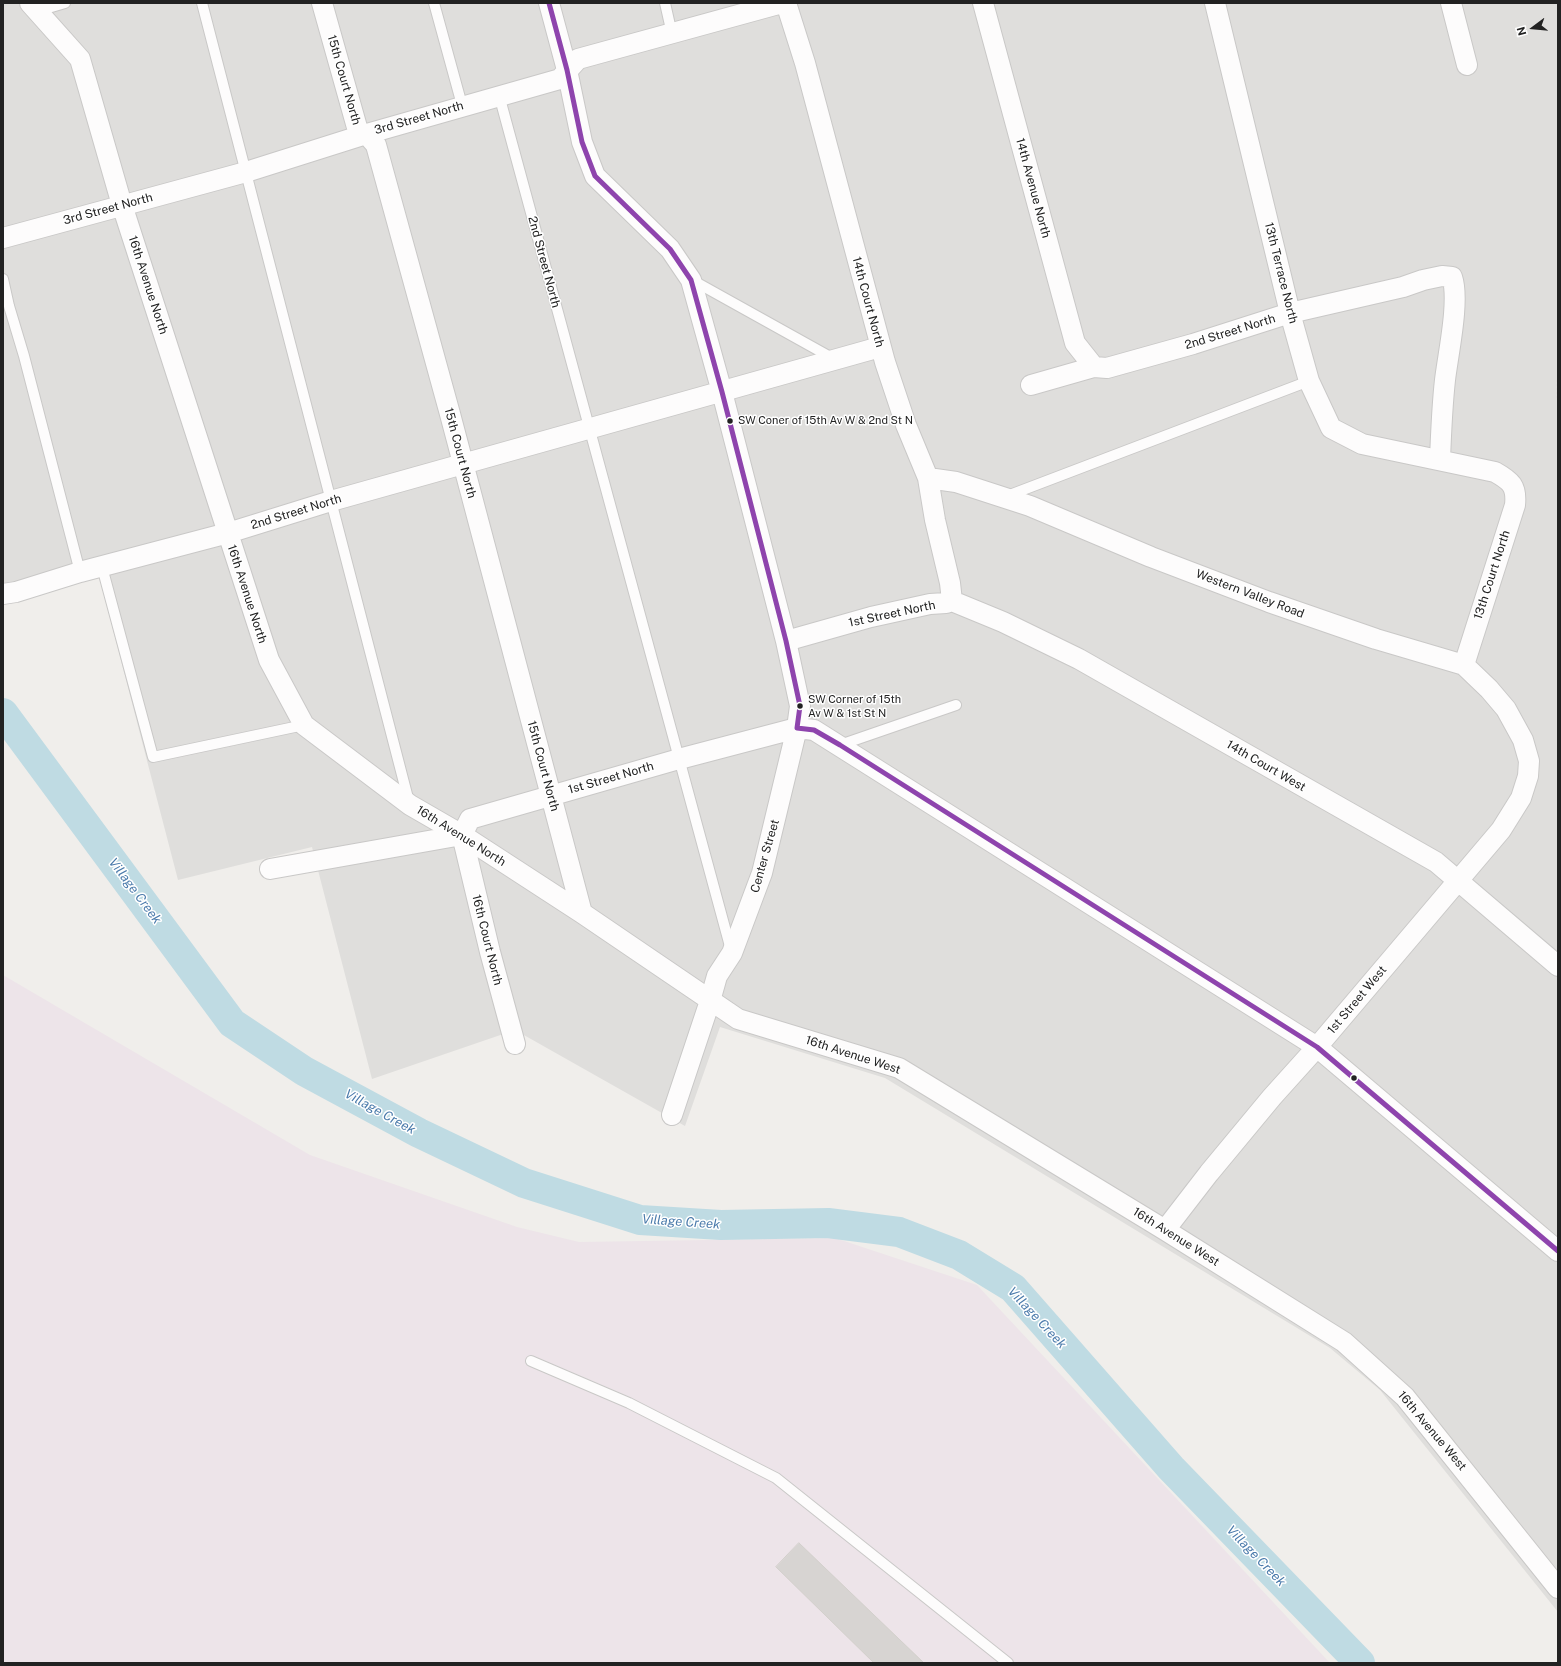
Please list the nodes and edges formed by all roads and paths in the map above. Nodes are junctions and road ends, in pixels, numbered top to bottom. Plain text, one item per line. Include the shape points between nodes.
1 (65, 3) edge
2 (202, 3) edge
3 (322, 3) edge
4 (434, 3) edge
5 (549, 3) edge
6 (665, 3) edge
7 (782, 3) edge
8 (786, 3) edge
9 (984, 3) edge
10 (1215, 3) edge
11 (1451, 3) edge
12 (34, 7) edge
13 (672, 34) junction
14 (1468, 65) dead end
15 (567, 70) junction
16 (499, 95) junction
17 (462, 105) junction
18 (363, 135) junction
19 (246, 172) junction
20 (122, 205) junction
21 (3, 238) edge
22 (3, 279) edge
23 (691, 280) junction
24 (1290, 313) junction
25 (880, 347) junction
26 (837, 360) junction
27 (1094, 367) junction
28 (1558, 380) edge
29 (1309, 381) junction
30 (1031, 385) dead end
31 (722, 392) junction
32 (1558, 400) edge
33 (589, 428) junction
34 (1440, 460) junction
35 (463, 465) junction
36 (928, 478) junction
37 (1003, 498) junction
38 (331, 502) junction
39 (228, 533) junction
40 (102, 567) junction
41 (80, 572) junction
42 (3, 594) edge
43 (952, 600) junction
44 (786, 640) junction
45 (1464, 665) junction
46 (956, 705) dead end
47 (304, 725) junction
48 (797, 728) junction
49 (840, 745) junction
50 (679, 759) junction
51 (1529, 761) joint
52 (550, 796) junction
53 (410, 805) junction
54 (462, 835) junction
55 (270, 869) dead end
56 (1458, 881) junction
57 (582, 913) junction
58 (732, 954) junction
59 (1558, 966) edge
60 (710, 1001) junction
61 (515, 1044) dead end
62 (1317, 1047) junction
63 (672, 1115) dead end
64 (1165, 1230) junction
65 (1558, 1251) edge
66 (531, 1361) dead end
67 (1558, 1588) edge
68 (1008, 1663) edge

1 - 12 lane
2 - 19 lane
3 - 18 street, 15th Court North via 358,131
4 - 17 lane
5 - 15 street, Center Street
6 - 13 lane
7 - 13 street, 3rd Street North
8 - 25 street, 14th Court North
9 - 27 street, 14th Avenue North via 1075,343
10 - 24 street, 13th Terrace North
11 - 14 street
12 - 20 street, 16th Avenue North via 80,59
13 - 15 street, 3rd Street North via 578,59
15 - 16 street, 3rd Street North via 560,79
15 - 23 street, Center Street via 582,142 595,176 670,249
16 - 17 street, 3rd Street North
16 - 33 lane, 2nd Street North
17 - 18 street, 3rd Street North
18 - 19 street, 3rd Street North
18 - 35 street, 15th Court North via 369,137 376,145
19 - 20 street, 3rd Street North
19 - 38 lane
20 - 21 street, 3rd Street North
20 - 39 street, 16th Avenue North
22 - 41 lane
23 - 26 lane
23 - 31 street, Center Street
24 - 27 street, 2nd Street North via 1107,368
24 - 29 street, 13th Terrace North
24 - 34 street, 2nd Street North via 1423,280 1442,276 1452,277 1455,286
25 - 26 street, 2nd Street North
25 - 36 street, 14th Court North via 906,425
26 - 31 street, 2nd Street North
27 - 30 street, 2nd Street North
28 - 32 path
29 - 34 street, 13th Terrace North via 1331,428 1362,444
29 - 37 lane
31 - 33 street, 2nd Street North
31 - 44 street, Center Street
33 - 35 street, 2nd Street North
33 - 50 lane
34 - 45 street, 13th Court North via 1495,472 1512,484 1516,495
35 - 38 street, 2nd Street North
35 - 52 street, 15th Court North
36 - 37 street, Western Valley Road via 956,482
36 - 43 street, 14th Court North
37 - 45 street, Western Valley Road via 1030,506 1269,602 1376,640
38 - 39 street, 2nd Street North
38 - 53 lane
39 - 40 street, 2nd Street North
39 - 47 street, 16th Avenue North via 269,660
40 - 41 street, 2nd Street North
40 - 47 lane via 153,757
41 - 42 street, 2nd Street North
43 - 44 street, 1st Street North via 946,604 930,604 871,617
43 - 56 street, 14th Court West via 1080,659 1436,862
44 - 48 street, Center Street via 800,706
45 - 51 street, Western Valley Road via 1506,709 1523,740
46 - 49 lane
47 - 53 street, 16th Avenue North
48 - 49 street via 814,730
48 - 50 street, 1st Street North
48 - 58 street, Center Street via 762,873
49 - 62 street
50 - 52 street, 1st Street North
50 - 58 lane
51 - 56 street, 1st Street West via 1528,776 1521,798 1501,830
52 - 54 street, 1st Street North via 470,819
52 - 57 street, 15th Court North
53 - 54 street, 16th Avenue North
54 - 55 street
54 - 57 street, 16th Avenue North
54 - 61 street, 16th Court North
56 - 59 street, 14th Court West
56 - 62 street, 1st Street West
57 - 60 street, 16th Avenue North
58 - 60 street, Center Street via 716,976
60 - 63 street, Center Street
60 - 64 street, 16th Avenue West via 738,1019 899,1068
62 - 64 street, 1st Street West via 1272,1097
62 - 65 street
64 - 67 street, 16th Avenue West via 1344,1342 1405,1397
66 - 68 lane via 629,1403 776,1478

